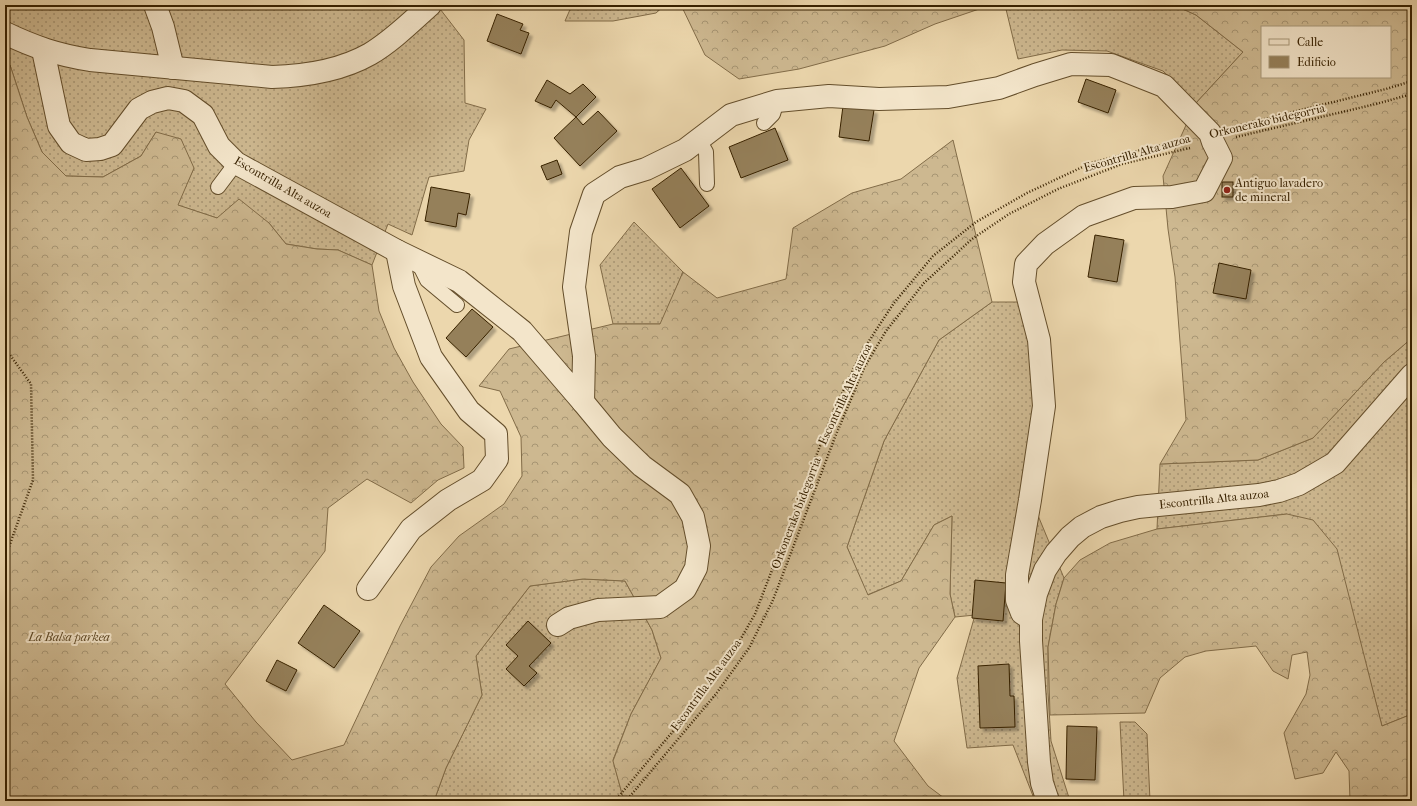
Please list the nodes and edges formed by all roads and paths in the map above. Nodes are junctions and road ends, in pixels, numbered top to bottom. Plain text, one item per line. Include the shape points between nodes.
1 (155, 5) edge
2 (430, 5) edge
3 (5, 33) edge
4 (42, 50) junction
5 (173, 68) junction
6 (1412, 81) edge
7 (1412, 94) edge
8 (777, 101) junction
9 (764, 123) dead end
10 (1212, 138) junction
11 (699, 140) junction
12 (236, 163) junction
13 (707, 184) dead end
14 (218, 187) dead end
15 (397, 251) junction
16 (418, 262) junction
17 (457, 305) dead end
18 (5, 348) edge
19 (1412, 375) edge
20 (583, 402) junction
21 (5, 558) edge
22 (368, 589) dead end
23 (1031, 619) junction
24 (558, 625) dead end
25 (615, 801) edge
26 (626, 801) edge
27 (1048, 801) edge

1 - 5 street
2 - 5 street via 391,40 370,54 318,73 272,77
3 - 4 street
4 - 5 street via 90,60
4 - 12 street, Escontrilla Alta auzoa via 59,126 71,143 86,150 112,145 139,109 168,98 184,101 203,115 220,146
6 - 10 path
7 - 10 path, Orkonerako bidegorria via 1376,104
8 - 9 lane via 773,114
8 - 10 street, Escontrilla Alta auzoa via 829,96 880,99 948,97 999,88 1071,64 1111,65 1164,86
8 - 11 street, Escontrilla Alta auzoa via 731,115
10 - 23 street, Escontrilla Alta auzoa via 1221,158 1204,191 1172,197 1134,198 1084,216 1045,244 1026,264 1024,282 1039,340 1044,406 1017,575 1017,600 1022,614
10 - 25 path, Escontrilla Alta auzoa via 1172,141 1091,163 1027,192 976,222 933,256 894,303 861,353 832,415 755,614 698,701
10 - 26 path, Orkonerako bidegorria via 1122,164 1058,189 1009,214 972,239 924,283 886,331 866,366 835,437 773,600 749,648 716,694
11 - 13 lane via 706,152
11 - 20 street, Escontrilla Alta auzoa via 685,150 646,169 620,177 594,194 581,232 574,287 584,356
12 - 14 lane
12 - 15 street, Escontrilla Alta auzoa
15 - 16 street, Escontrilla Alta auzoa
15 - 22 street via 404,286 431,357 469,412 496,434 497,459 482,480 448,500 411,529
16 - 17 lane via 427,280
16 - 20 street, Escontrilla Alta auzoa via 459,281 522,331
18 - 21 path via 31,384 33,480
19 - 23 street, Escontrilla Alta auzoa via 1335,463 1300,484 1259,495 1138,507 1101,517 1082,527 1056,553 1045,570 1036,594
20 - 24 street, Escontrilla Alta auzoa via 617,442 642,466 680,494 694,517 699,546 696,568 685,589 660,607 598,610 569,618
23 - 27 street, Escontrilla Alta auzoa via 1039,762

